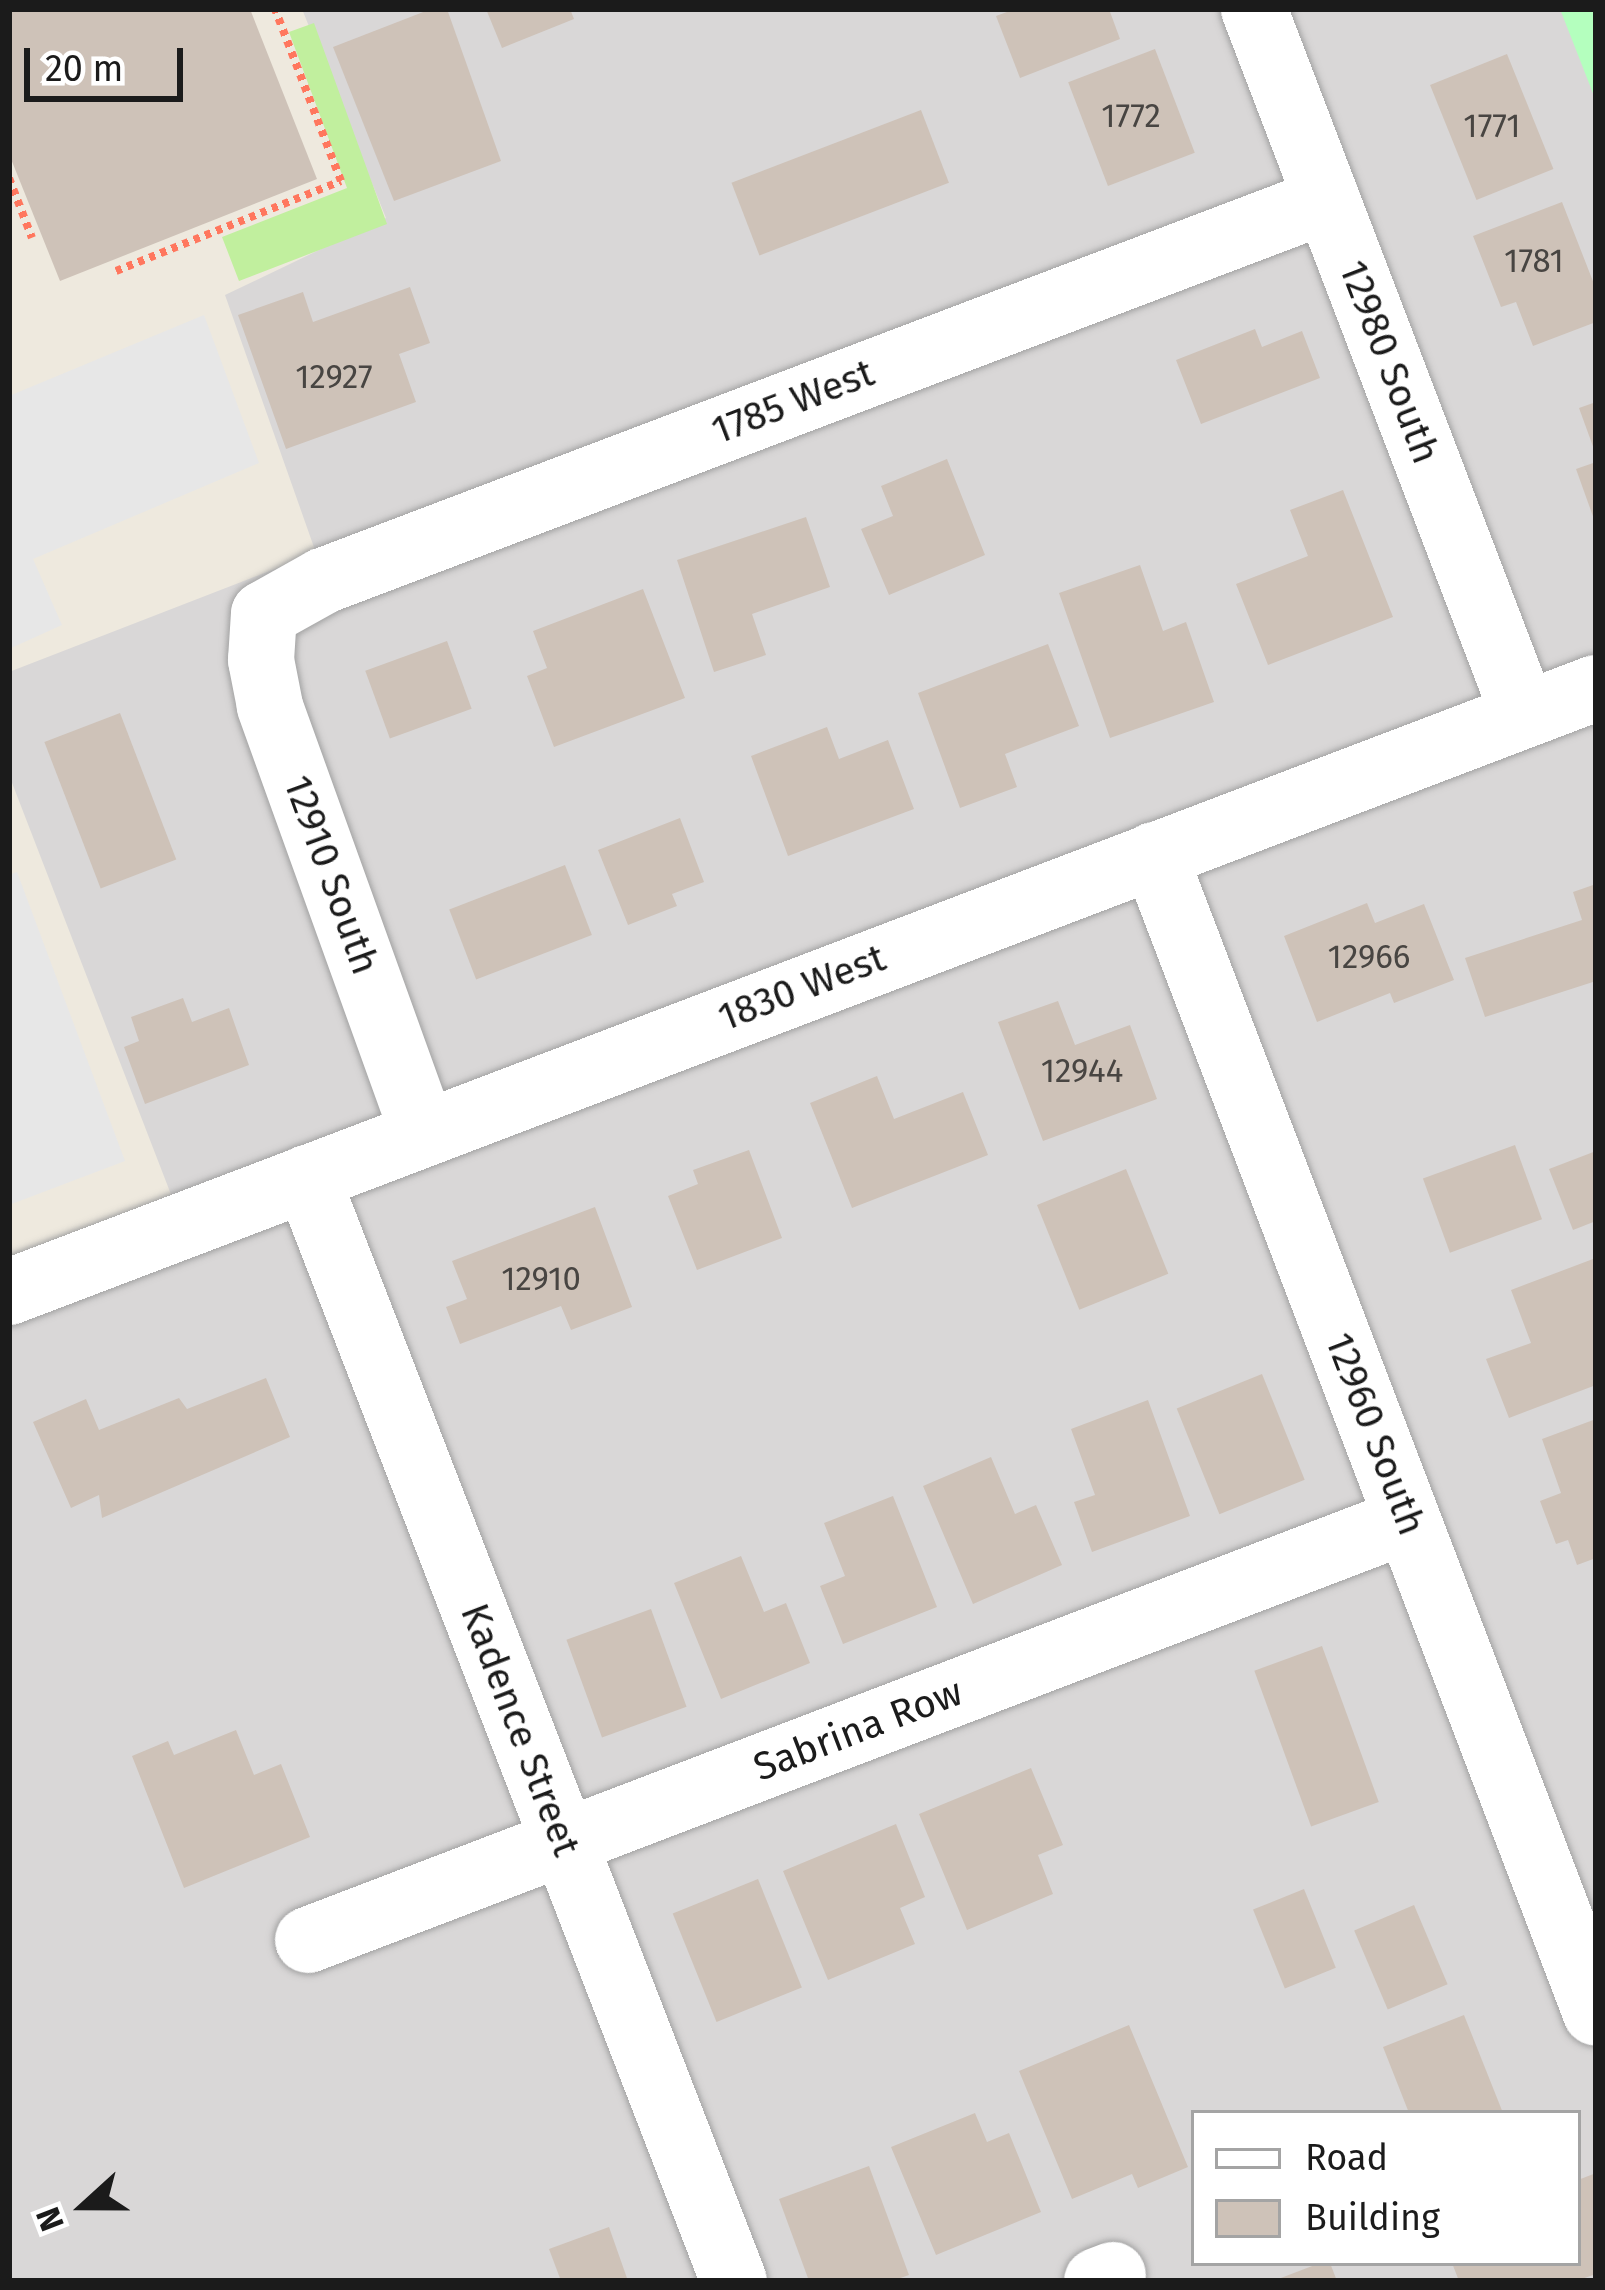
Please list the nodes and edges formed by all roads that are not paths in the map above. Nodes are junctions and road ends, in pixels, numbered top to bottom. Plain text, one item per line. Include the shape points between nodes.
1 (1254, 9) edge
2 (1327, 200) junction
3 (264, 614) joint
4 (1596, 688) edge
5 (1524, 715) junction
6 (1154, 855) junction
7 (422, 1132) junction
8 (307, 1178) junction
9 (9, 1292) edge
10 (1408, 1520) junction
11 (564, 1842) junction
12 (308, 1940) dead end
13 (1596, 2013) edge
14 (734, 2281) edge

1 - 2 street, 12980 South
2 - 3 street, 1785 West via 323,581
2 - 5 street, 12980 South
3 - 7 street, 12910 South via 270,706
4 - 5 street, 1830 West
5 - 6 street, 1830 West
6 - 7 street, 1830 West
6 - 10 street, 12960 South
7 - 8 street, 1830 West
8 - 9 street, 1830 West
8 - 11 street, Kadence Street
10 - 11 street, Sabrina Row
10 - 13 street, 12960 South
11 - 12 street, Sabrina Row
11 - 14 street, Kadence Street

